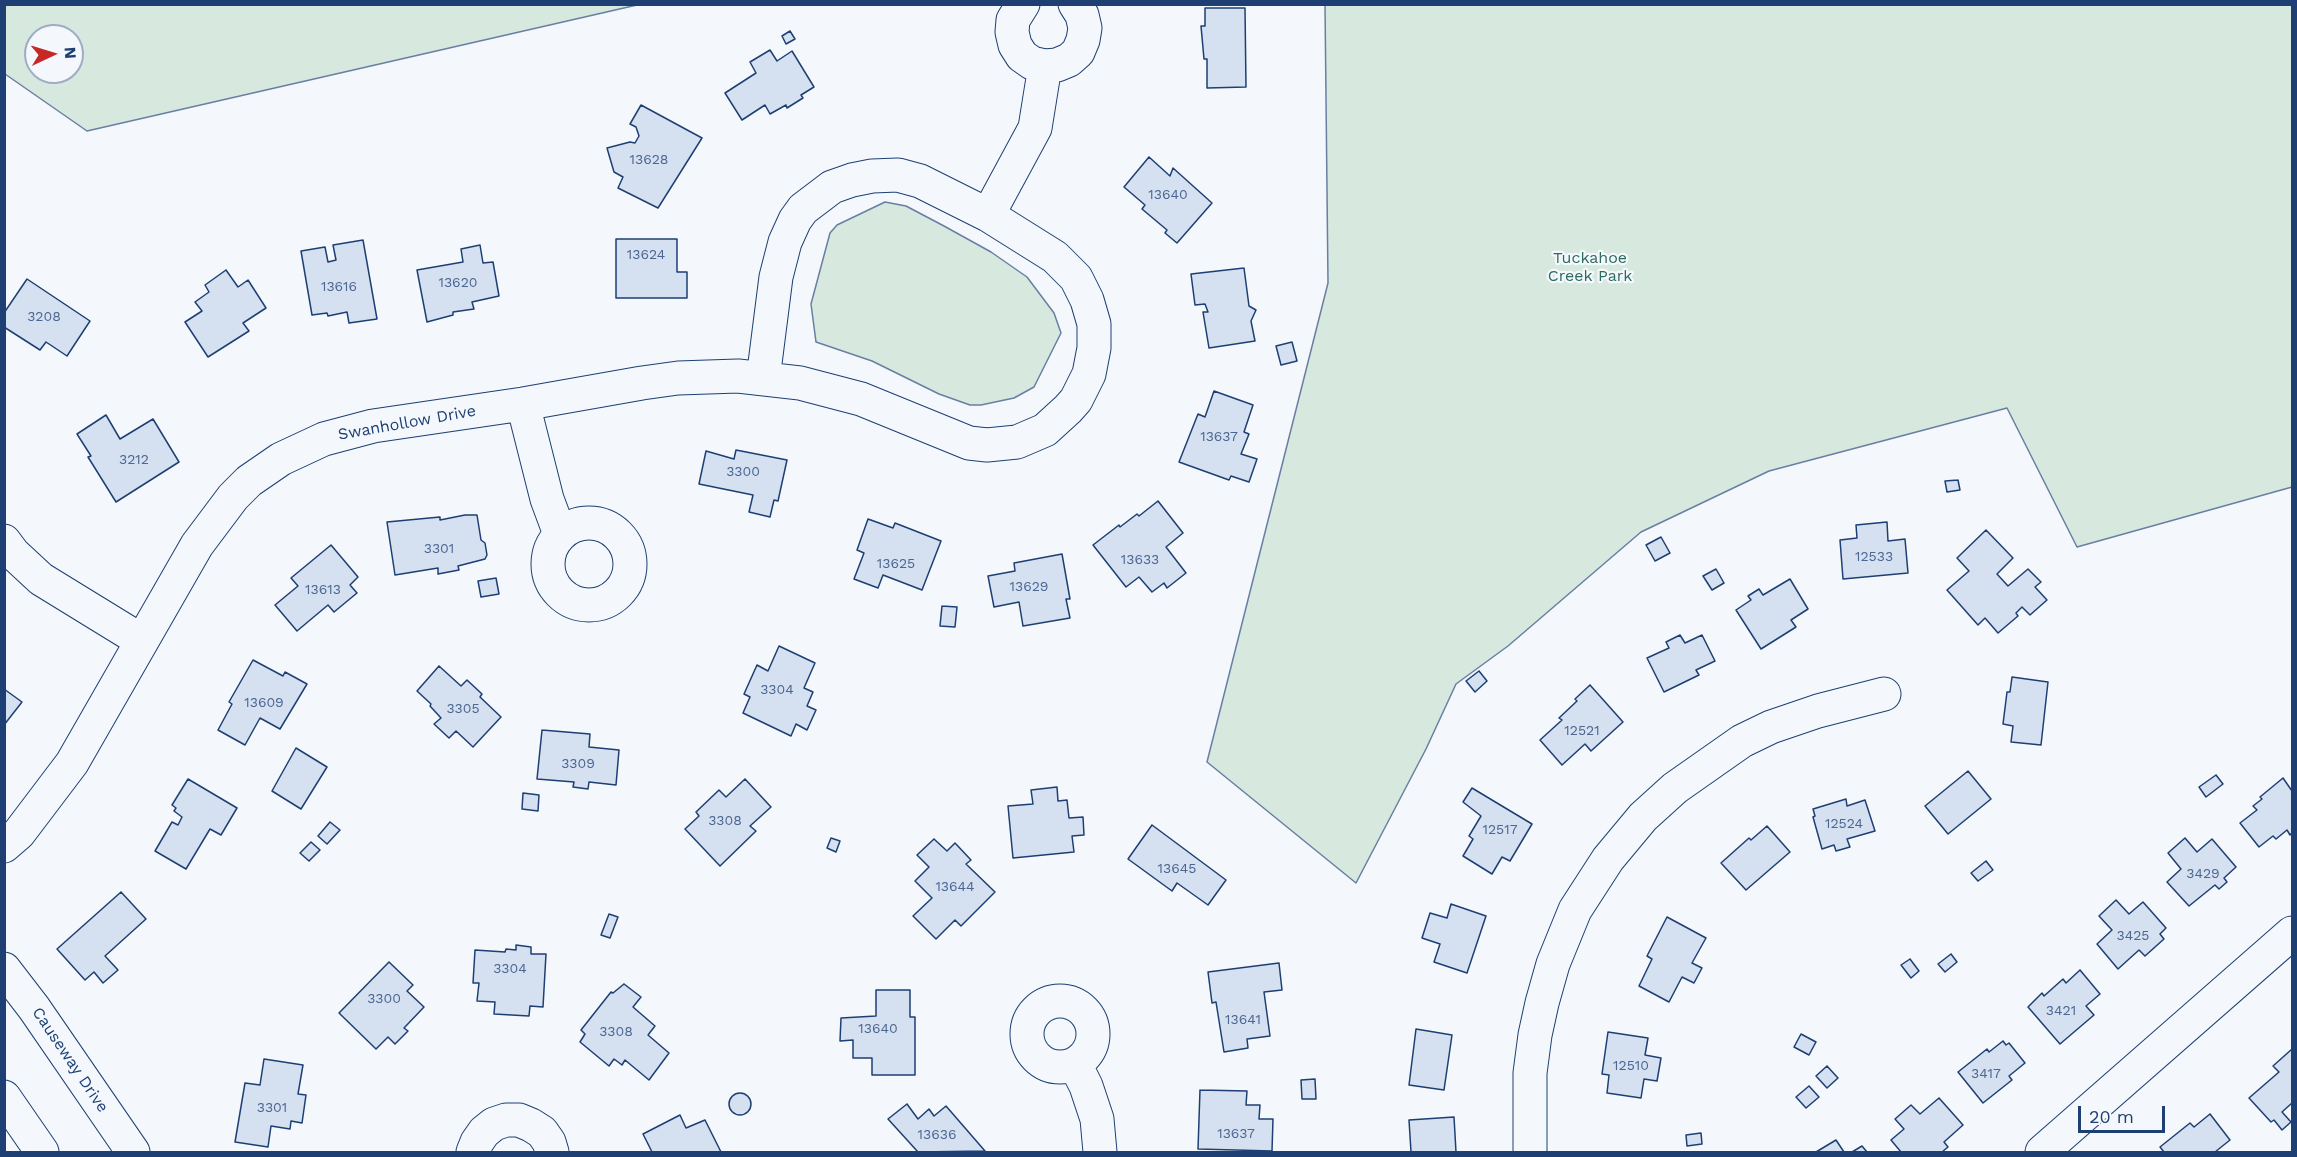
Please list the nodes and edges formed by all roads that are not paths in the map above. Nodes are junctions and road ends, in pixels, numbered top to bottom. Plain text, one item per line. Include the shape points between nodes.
1 (1023, 4) edge
2 (1075, 4) edge
3 (1045, 66) junction
4 (988, 215) junction
5 (764, 378) junction
6 (523, 404) junction
7 (560, 534) dead end
8 (4, 542) edge
9 (142, 641) junction
10 (1884, 694) dead end
11 (4, 846) edge
12 (2292, 933) edge
13 (4, 969) edge
14 (1075, 1064) dead end
15 (4, 1097) edge
16 (42, 1152) edge
17 (133, 1152) edge
18 (473, 1152) edge
19 (552, 1152) edge
20 (1100, 1152) edge
21 (1530, 1152) edge
22 (2042, 1152) edge

1 - 3 street via 1013,20 1015,45 1022,56
2 - 3 street via 1084,21 1078,52 1069,60
3 - 4 street via 1035,128
4 - 5 street, Swanhollow Drive via 920,181 898,175 872,176 832,187 803,209 785,242 776,278
4 - 5 street, Swanhollow Drive via 1055,257 1076,278 1088,300 1094,324 1089,374 1072,405 1045,430 1017,442 969,443 861,399
5 - 6 street, Swanhollow Drive via 678,378
6 - 7 street
6 - 9 street, Swanhollow Drive via 373,426 324,439 281,459 232,496 196,545
8 - 9 street via 41,579
9 - 11 street, Swanhollow Drive via 72,763 19,833
10 - 21 street via 1818,711 1742,741 1643,816 1608,859 1575,910 1542,1003 1530,1073
12 - 22 street
13 - 17 street, Causeway Drive
14 - 20 street via 1096,1119
15 - 16 street
18 - 19 street via 484,1132 494,1124 519,1120 542,1132

